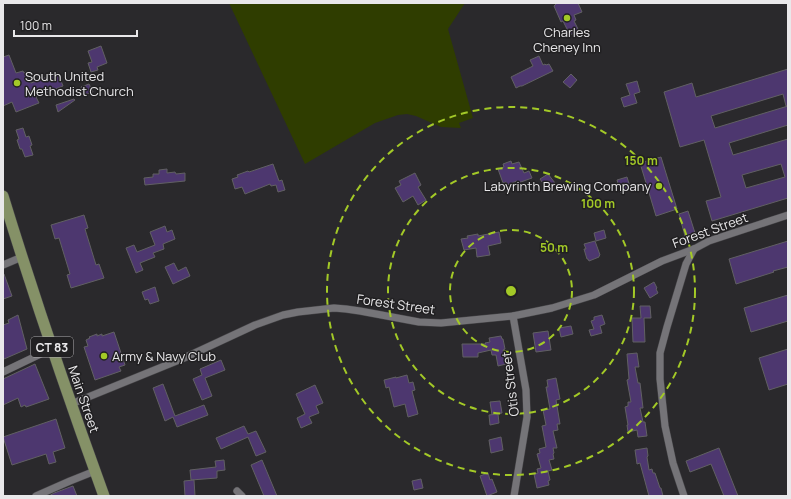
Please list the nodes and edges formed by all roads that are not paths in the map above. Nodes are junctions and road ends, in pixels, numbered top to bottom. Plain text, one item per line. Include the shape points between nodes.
1 (3, 196) edge
2 (788, 215) edge
3 (694, 249) junction
4 (22, 257) junction
5 (3, 265) edge
6 (513, 316) junction
7 (52, 348) junction
8 (3, 372) edge
9 (71, 404) junction
10 (95, 471) junction
11 (36, 496) edge
12 (104, 496) edge
13 (514, 496) edge
14 (684, 496) edge

1 - 4 main road, Main Street / CT 83
2 - 3 street, Forest Street via 708,241
3 - 6 street, Forest Street via 662,261 594,295 552,308
3 - 14 street via 686,264 660,353 665,426
4 - 5 street
4 - 7 main road, Main Street / CT 83
6 - 9 street, Forest Street via 441,323 418,322 334,308 298,312 255,325 184,358
6 - 13 street, Otis Street via 526,390 527,417
7 - 8 street
7 - 9 main road, Main Street / CT 83
9 - 10 main road, Main Street / CT 83
10 - 11 street
10 - 12 main road, Main Street / CT 83

